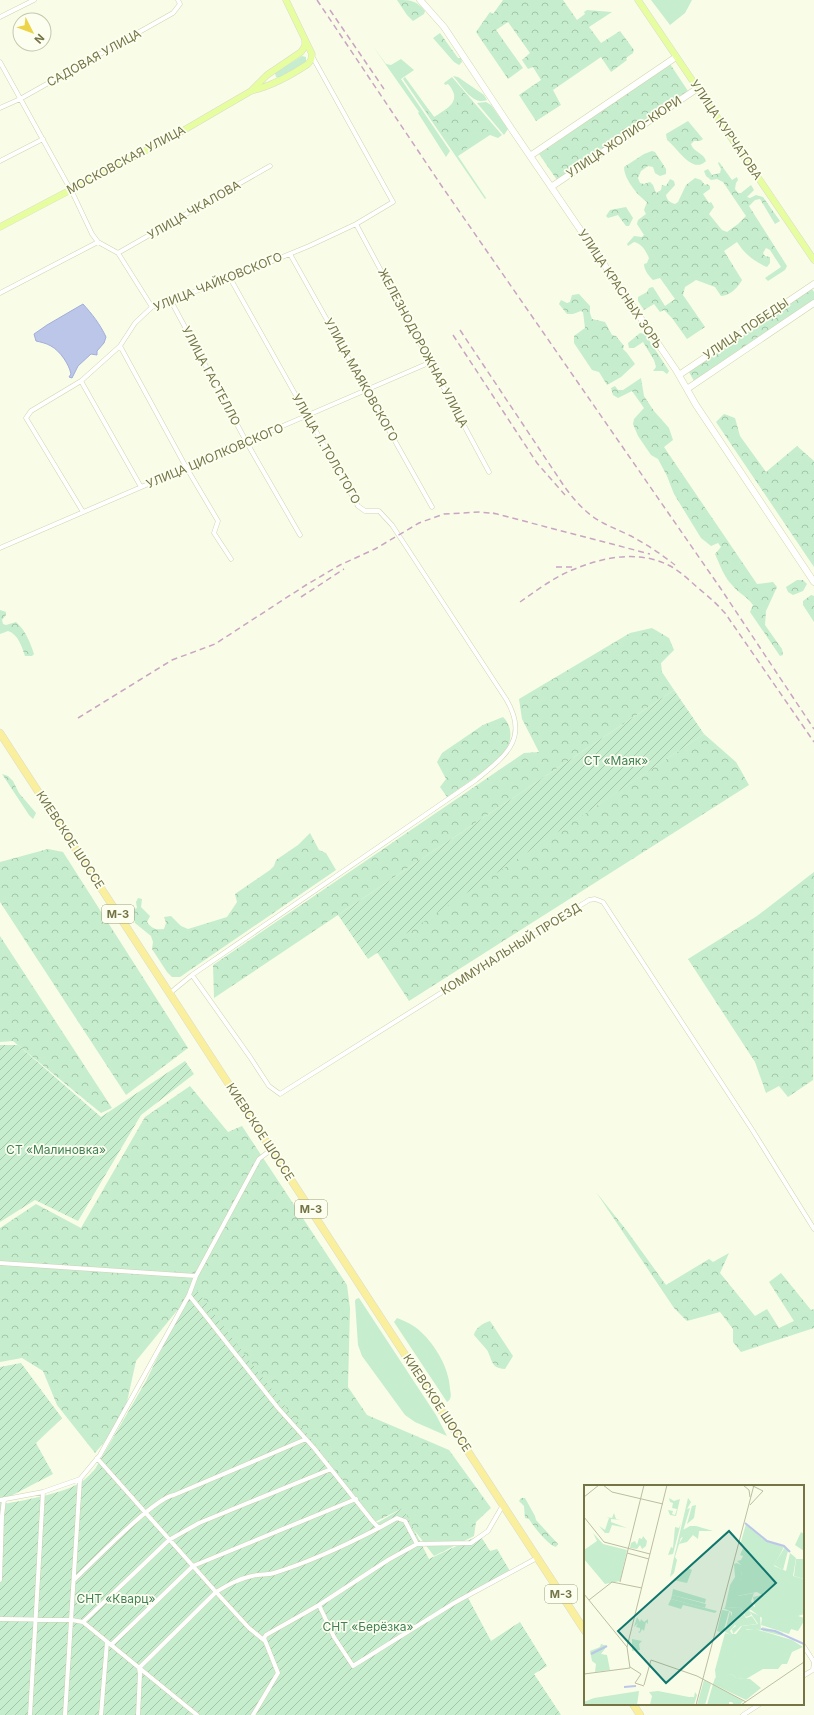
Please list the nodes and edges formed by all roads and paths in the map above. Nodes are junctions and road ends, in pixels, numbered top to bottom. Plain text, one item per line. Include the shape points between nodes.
1 (34, 0) edge
2 (178, 0) edge
3 (286, 0) edge
4 (420, 0) edge
5 (638, 0) edge
6 (0, 17) edge
7 (305, 41) junction
8 (301, 52) junction
9 (312, 54) junction
10 (676, 57) junction
11 (0, 62) edge
12 (308, 64) junction
13 (317, 66) junction
14 (272, 72) junction
15 (280, 80) junction
16 (698, 88) junction
17 (251, 91) junction
18 (20, 99) junction
19 (0, 108) edge
20 (43, 139) junction
21 (530, 156) junction
22 (0, 161) edge
23 (270, 166) dead end
24 (551, 187) junction
25 (70, 190) junction
26 (356, 224) junction
27 (0, 227) edge
28 (98, 242) junction
29 (118, 253) junction
30 (290, 254) junction
31 (814, 260) edge
32 (230, 278) junction
33 (814, 284) edge
34 (0, 293) edge
35 (170, 301) junction
36 (814, 304) edge
37 (152, 307) junction
38 (120, 346) junction
39 (431, 362) junction
40 (679, 375) junction
41 (81, 381) junction
42 (368, 390) junction
43 (687, 390) junction
44 (307, 417) junction
45 (247, 443) junction
46 (186, 468) junction
47 (489, 472) dead end
48 (141, 487) junction
49 (432, 507) dead end
50 (83, 512) junction
51 (300, 535) dead end
52 (0, 548) edge
53 (231, 559) dead end
54 (814, 582) edge
55 (0, 733) edge
56 (192, 976) junction
57 (170, 993) junction
58 (272, 1149) junction
59 (814, 1229) edge
60 (0, 1264) edge
61 (196, 1276) junction
62 (189, 1295) junction
63 (306, 1439) junction
64 (97, 1458) junction
65 (331, 1470) junction
66 (80, 1479) junction
67 (43, 1492) junction
68 (356, 1499) junction
69 (2, 1500) edge
70 (503, 1505) junction
71 (145, 1512) junction
72 (1, 1516) edge
73 (379, 1528) junction
74 (169, 1540) junction
75 (417, 1544) junction
76 (537, 1558) junction
77 (1, 1566) edge
78 (193, 1566) junction
79 (75, 1579) junction
80 (0, 1580) edge
81 (216, 1592) junction
82 (319, 1605) junction
83 (0, 1619) edge
84 (35, 1619) junction
85 (72, 1620) junction
86 (83, 1622) junction
87 (584, 1629) edge
88 (106, 1642) junction
89 (266, 1642) junction
90 (111, 1645) junction
91 (804, 1647) edge
92 (139, 1668) junction
93 (804, 1675) edge
94 (634, 1705) edge
95 (758, 1705) edge
96 (30, 1715) edge
97 (65, 1715) edge
98 (101, 1715) edge
99 (138, 1715) edge
100 (197, 1715) edge
101 (252, 1715) edge
102 (640, 1715) edge
103 (742, 1715) edge

1 - 6 street
2 - 18 street, САДОВАЯ УЛИЦА via 180,4 173,13
3 - 7 main road
4 - 21 street, УЛИЦА КРАСНЫХ ЗОРЬ via 444,27
5 - 10 main road, УЛИЦА КУРЧАТОВА
7 - 8 main road
7 - 9 main road
8 - 9 main road
8 - 14 main road, МОСКОВСКАЯ УЛИЦА
9 - 12 main road
9 - 13 street
10 - 16 main road, УЛИЦА КУРЧАТОВА
10 - 21 street
11 - 18 street
12 - 13 street
12 - 15 main road, МОСКОВСКАЯ УЛИЦА
13 - 26 street, УЛИЦА ЧАЙКОВСКОГО via 393,202
14 - 15 main road via 274,78
14 - 17 main road, МОСКОВСКАЯ УЛИЦА
15 - 17 main road, МОСКОВСКАЯ УЛИЦА
16 - 24 street, УЛИЦА ЖОЛИО-КЮРИ
16 - 31 main road, УЛИЦА КУРЧАТОВА
17 - 25 main road, МОСКОВСКАЯ УЛИЦА via 179,133
18 - 19 street, САДОВАЯ УЛИЦА
18 - 20 street
20 - 22 street
20 - 25 street
21 - 24 street, УЛИЦА КРАСНЫХ ЗОРЬ
23 - 29 street, УЛИЦА ЧКАЛОВА
24 - 40 street, УЛИЦА КРАСНЫХ ЗОРЬ
25 - 27 main road, МОСКОВСКАЯ УЛИЦА
25 - 28 street
26 - 30 street, УЛИЦА ЧАЙКОВСКОГО
26 - 39 street, ЖЕЛЕЗНОДОРОЖНАЯ УЛИЦА
28 - 29 street
28 - 34 street
29 - 37 street
30 - 32 street, УЛИЦА ЧАЙКОВСКОГО
30 - 42 street, УЛИЦА МАЯКОВСКОГО
32 - 35 street, УЛИЦА ЧАЙКОВСКОГО
32 - 44 street, УЛИЦА Л.ТОЛСТОГО
33 - 40 street, УЛИЦА ПОБЕДЫ
35 - 37 street, УЛИЦА ЧАЙКОВСКОГО
35 - 45 street, УЛИЦА ГАСТЕЛЛО
36 - 43 street, УЛИЦА ПОБЕДЫ
37 - 38 street, УЛИЦА ЧАЙКОВСКОГО via 135,323
38 - 41 street, УЛИЦА ЧАЙКОВСКОГО
38 - 46 street
39 - 42 street, УЛИЦА ЦИОЛКОВСКОГО
39 - 47 street, ЖЕЛЕЗНОДОРОЖНАЯ УЛИЦА
40 - 43 street, УЛИЦА КРАСНЫХ ЗОРЬ
41 - 48 street
41 - 50 street, УЛИЦА ЧАЙКОВСКОГО via 31,411 26,418
42 - 44 street, УЛИЦА ЦИОЛКОВСКОГО
42 - 49 street, УЛИЦА МАЯКОВСКОГО
43 - 54 street, УЛИЦА КРАСНЫХ ЗОРЬ
44 - 45 street, УЛИЦА ЦИОЛКОВСКОГО
44 - 56 street, УЛИЦА Л.ТОЛСТОГО via 358,506 365,511 379,511 392,525 512,709 516,723 515,732 510,748 502,758 476,780
45 - 46 street, УЛИЦА ЦИОЛКОВСКОГО
45 - 51 street, УЛИЦА ГАСТЕЛЛО
46 - 48 street, УЛИЦА ЦИОЛКОВСКОГО
46 - 53 street via 218,521 214,533
48 - 50 street, УЛИЦА ЦИОЛКОВСКОГО
50 - 52 street, УЛИЦА ЦИОЛКОВСКОГО
55 - 57 highway, КИЕВСКОЕ ШОССЕ / М-3
56 - 57 street
56 - 59 street, КОММУНАЛЬНЫЙ ПРОЕЗД via 269,1086 280,1094 589,900 603,902 745,1118
57 - 58 highway, КИЕВСКОЕ ШОССЕ / М-3
58 - 61 street via 259,1159
58 - 70 highway, КИЕВСКОЕ ШОССЕ / М-3
60 - 61 street
61 - 62 street
62 - 63 street via 278,1408
62 - 64 street
63 - 65 street
63 - 71 street via 168,1496
64 - 66 street
64 - 71 street
65 - 68 street
65 - 74 street via 199,1523
66 - 67 street
66 - 79 street
67 - 69 street
67 - 84 street
68 - 73 street
68 - 78 street
69 - 72 street
70 - 75 street via 488,1531 471,1543
70 - 76 highway, КИЕВСКОЕ ШОССЕ / М-3
71 - 74 street
71 - 79 street
72 - 77 street
73 - 75 street via 398,1518 405,1521
73 - 81 street via 286,1568 234,1581
74 - 78 street
74 - 86 street
75 - 82 street
76 - 82 street via 454,1603 353,1666 334,1637
76 - 87 highway, КИЕВСКОЕ ШОССЕ / М-3
77 - 80 street
78 - 81 street
78 - 90 street
79 - 85 street
81 - 89 street via 249,1628
81 - 92 street
82 - 89 street via 266,1635
83 - 84 street
84 - 85 street
84 - 96 street
85 - 86 street
85 - 97 street
86 - 88 street
88 - 90 street
88 - 98 street
89 - 101 street via 278,1673
90 - 92 street
91 - 93 street via 814,1662 812,1670
92 - 99 street
92 - 100 street
94 - 102 highway
95 - 103 street

